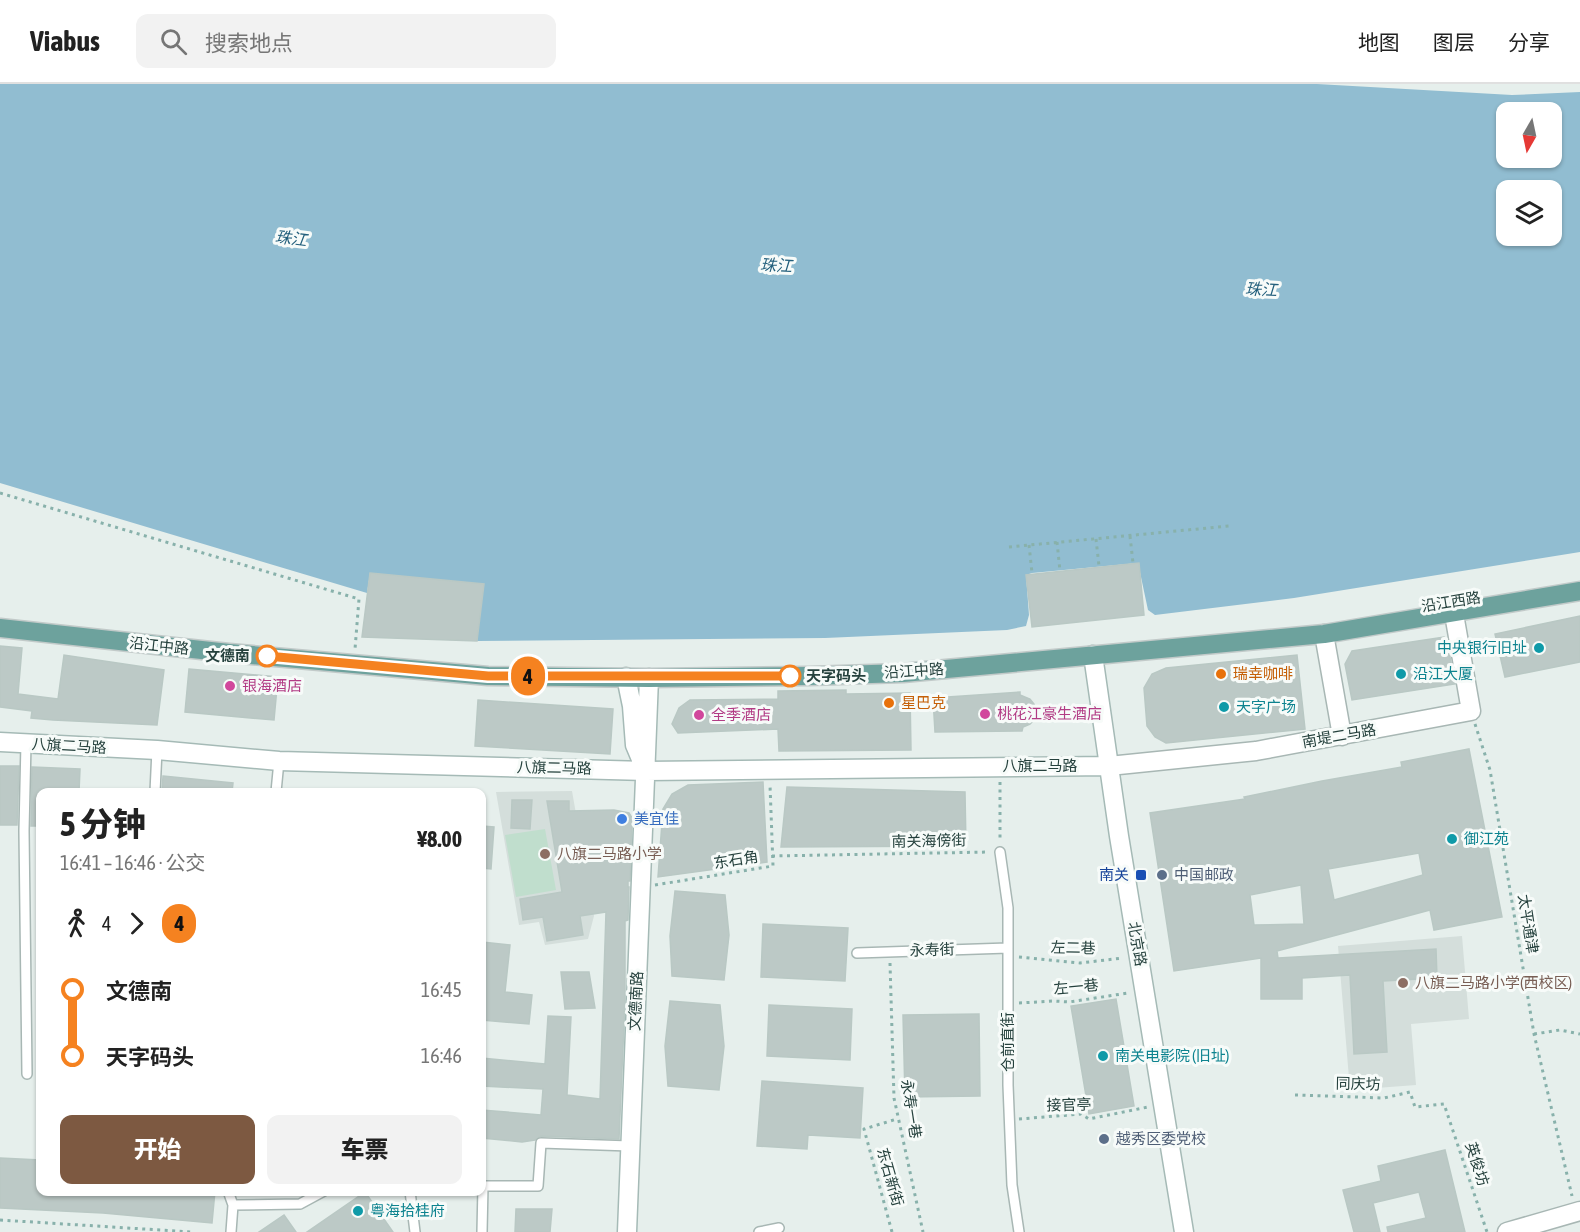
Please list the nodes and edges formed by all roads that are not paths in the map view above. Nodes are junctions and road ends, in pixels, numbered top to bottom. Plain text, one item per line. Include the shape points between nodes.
1 (1580, 581) edge
2 (1580, 591) edge
3 (1454, 614) junction
4 (0, 628) edge
5 (1322, 628) junction
6 (1093, 655) junction
7 (626, 678) junction
8 (650, 678) junction
9 (1342, 736) junction
10 (0, 742) edge
11 (26, 743) junction
12 (157, 750) junction
13 (279, 761) junction
14 (1108, 766) junction
15 (646, 771) junction
16 (155, 788) edge
17 (276, 788) edge
18 (1000, 852) road end
19 (1008, 952) junction
20 (857, 953) dead end
21 (27, 1074) dead end
22 (630, 1146) junction
23 (486, 1186) edge
24 (230, 1196) edge
25 (315, 1196) edge
26 (411, 1196) edge
27 (483, 1196) edge
28 (233, 1205) junction
29 (1578, 1211) edge
30 (779, 1228) dead end
31 (231, 1232) edge
32 (415, 1232) edge
33 (482, 1232) edge
34 (627, 1232) edge
35 (759, 1232) edge
36 (1019, 1232) edge
37 (1184, 1232) edge
38 (1507, 1232) edge

1 - 5 main road, 沿江西路
2 - 3 main road, 沿江西路
3 - 5 main road, 沿江西路
3 - 9 street, 南堤二马路 via 1471,711
4 - 7 main road, 沿江中路 via 488,676
5 - 6 main road, 沿江中路
5 - 9 street
6 - 8 main road, 沿江中路 via 903,673
6 - 14 street, 北京路
7 - 8 main road, 沿江中路
7 - 15 street via 635,745
8 - 15 street, 文德南路
9 - 14 street, 南堤二马路 via 1256,751
10 - 11 street, 八旗二马路
11 - 12 street, 八旗二马路
11 - 21 lane
12 - 13 street, 八旗二马路
12 - 16 lane
13 - 15 street, 八旗二马路
13 - 17 lane
14 - 15 street, 八旗二马路
14 - 37 street, 北京路
15 - 22 street, 文德南路
18 - 19 lane, 仓前直街 via 1008,908
19 - 20 lane, 永寿街
19 - 36 lane, 仓前直街 via 1012,1185
22 - 23 lane via 541,1143 538,1186
22 - 34 street, 文德南路
24 - 28 lane
25 - 28 lane via 300,1204
26 - 32 lane
27 - 33 lane
28 - 31 lane
29 - 38 street
30 - 35 lane

